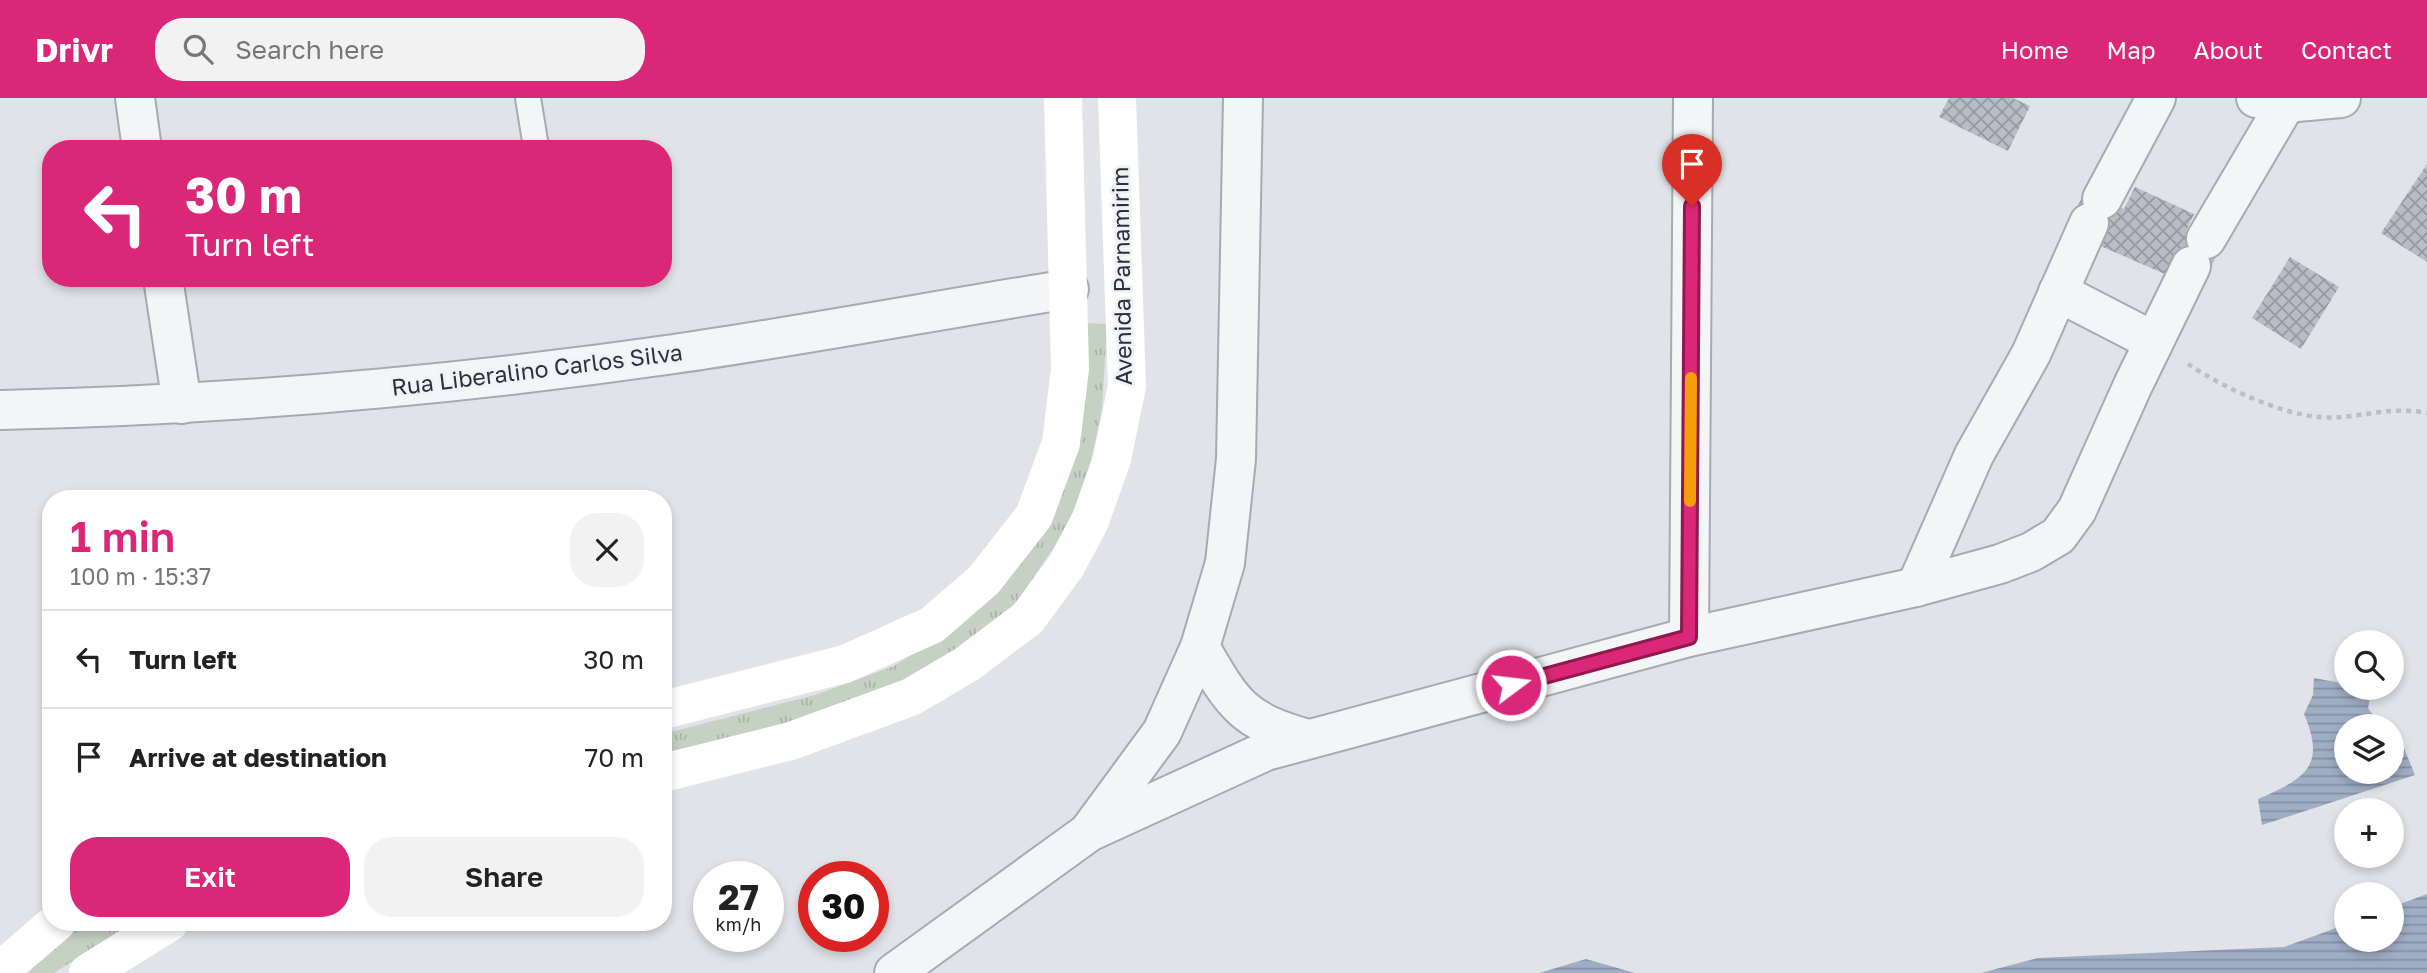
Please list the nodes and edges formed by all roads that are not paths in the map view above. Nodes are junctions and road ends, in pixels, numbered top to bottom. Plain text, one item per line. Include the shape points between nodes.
1 (135, 98) edge
2 (528, 98) edge
3 (1063, 98) edge
4 (1117, 98) edge
5 (1243, 98) edge
6 (1693, 98) edge
7 (2156, 98) edge
8 (2341, 98) edge
9 (2271, 101) edge
10 (141, 140) edge
11 (536, 140) edge
12 (164, 287) edge
13 (1069, 289) junction
14 (2059, 292) junction
15 (2153, 341) junction
16 (182, 404) junction
17 (0, 410) edge
18 (1954, 507) junction
19 (2000, 564) junction
20 (1916, 587) junction
21 (1689, 637) junction
22 (1200, 647) junction
23 (672, 708) edge
24 (1308, 739) junction
25 (672, 771) edge
26 (1089, 832) junction
27 (47, 931) edge
28 (156, 931) edge
29 (0, 971) edge
30 (88, 973) edge
31 (894, 973) edge

1 - 10 street
2 - 11 lane
3 - 13 street
4 - 25 street, Avenida Parnamirim via 1127,386 1112,459 1090,521 1066,566 1028,618 967,664 911,697 791,741
5 - 22 street via 1236,459 1224,563
6 - 21 street
7 - 14 street via 2095,211
8 - 9 street
9 - 15 street
12 - 16 street
13 - 16 street, Rua Liberalino Carlos Silva via 675,354 401,387
13 - 23 street via 1069,369 1061,443 1034,516 985,580 932,625 845,663
14 - 15 street
14 - 18 street via 2031,354 1974,456
15 - 19 street via 2077,510 2058,536
16 - 17 street, Rua Liberalino Carlos Silva
18 - 19 street via 1954,523 1965,541 1978,554
18 - 20 street
19 - 20 street
20 - 21 street
21 - 24 street
22 - 24 street via 1242,711 1269,728
22 - 26 street via 1162,732
24 - 26 street via 1266,751
26 - 31 street
27 - 29 street
28 - 30 street

